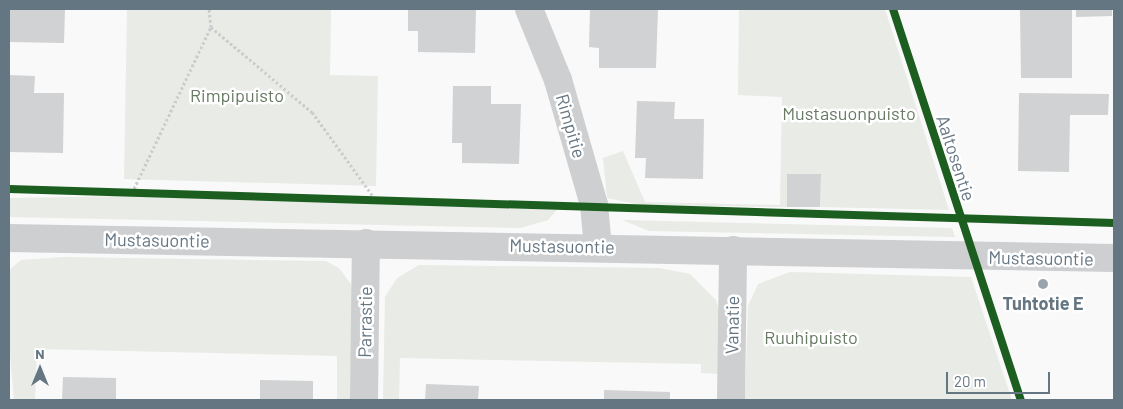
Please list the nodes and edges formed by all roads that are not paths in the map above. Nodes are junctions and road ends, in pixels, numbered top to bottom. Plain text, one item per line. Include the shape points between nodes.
1 (528, 9) edge
2 (9, 238) edge
3 (366, 243) junction
4 (598, 247) junction
5 (733, 250) junction
6 (1114, 258) edge
7 (364, 400) edge
8 (732, 400) edge

1 - 4 street, Rimpitie via 558,80 594,205
2 - 3 street, Mustasuontie
3 - 4 street, Mustasuontie
3 - 7 street, Parrastie
4 - 5 street, Mustasuontie
5 - 6 street, Mustasuontie
5 - 8 street, Vanatie

